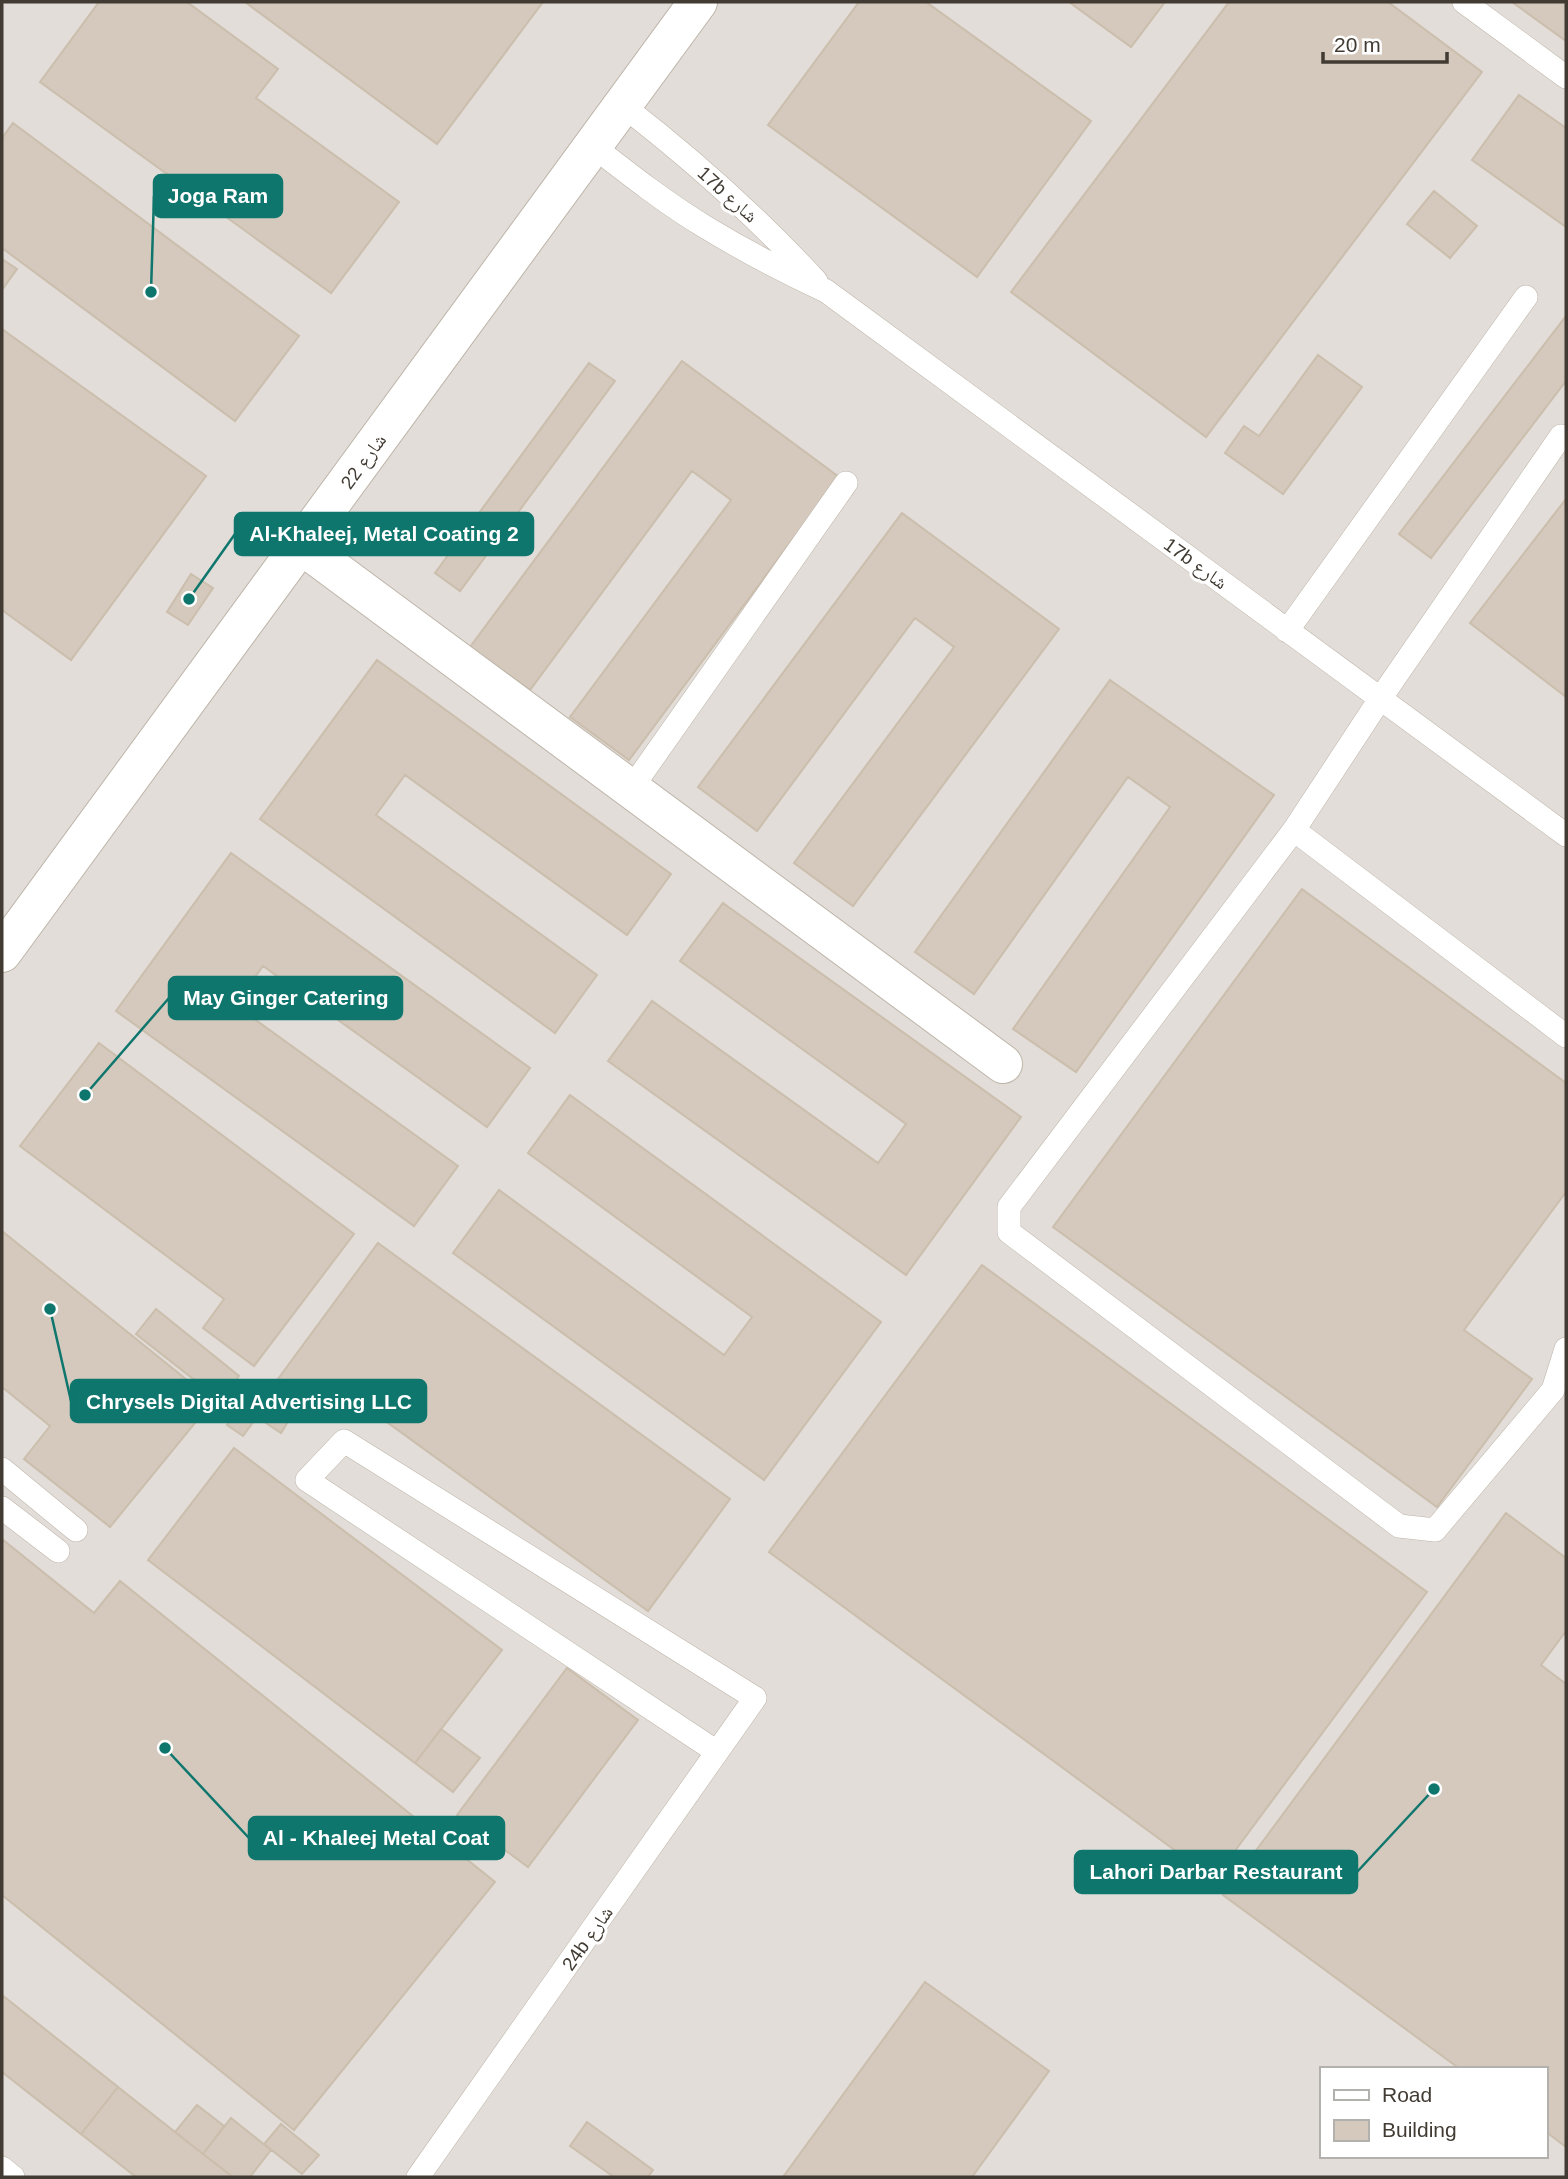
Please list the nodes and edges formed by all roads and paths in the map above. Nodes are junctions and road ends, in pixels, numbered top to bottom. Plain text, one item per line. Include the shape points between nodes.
1 (698, 2) edge
2 (1464, 2) edge
3 (1566, 77) edge
4 (622, 105) junction
5 (593, 146) junction
6 (825, 291) junction
7 (1526, 297) dead end
8 (1561, 436) dead end
9 (845, 483) dead end
10 (301, 545) junction
11 (1287, 631) junction
12 (1380, 699) junction
13 (631, 789) junction
14 (1294, 830) junction
15 (1566, 835) edge
16 (2, 953) edge
17 (1566, 1036) edge
18 (1003, 1063) dead end
19 (1566, 1349) edge
20 (2, 1469) edge
21 (2, 1508) edge
22 (76, 1530) dead end
23 (58, 1551) dead end
24 (717, 1752) junction
25 (2, 2168) edge
26 (13, 2177) edge
27 (418, 2177) edge

1 - 4 street, شارع 22
2 - 3 lane
4 - 5 street, شارع 22
4 - 6 lane, 17b شارع via 732,195
5 - 6 lane, 17b شارع via 704,227
5 - 10 street, شارع 22
6 - 11 lane, 17b شارع
7 - 11 lane
8 - 12 lane
9 - 13 lane
10 - 13 street
10 - 16 street, شارع 22
11 - 12 lane, 17b شارع
12 - 14 lane
12 - 15 lane, 17b شارع
13 - 18 street
14 - 17 lane
14 - 19 lane via 1009,1207 1009,1231 1399,1526 1435,1530 1553,1390
20 - 22 lane
21 - 23 lane
24 - 24 lane, 24b شارع via 755,1698 344,1441 307,1480
24 - 27 lane, 24b شارع
25 - 26 lane

